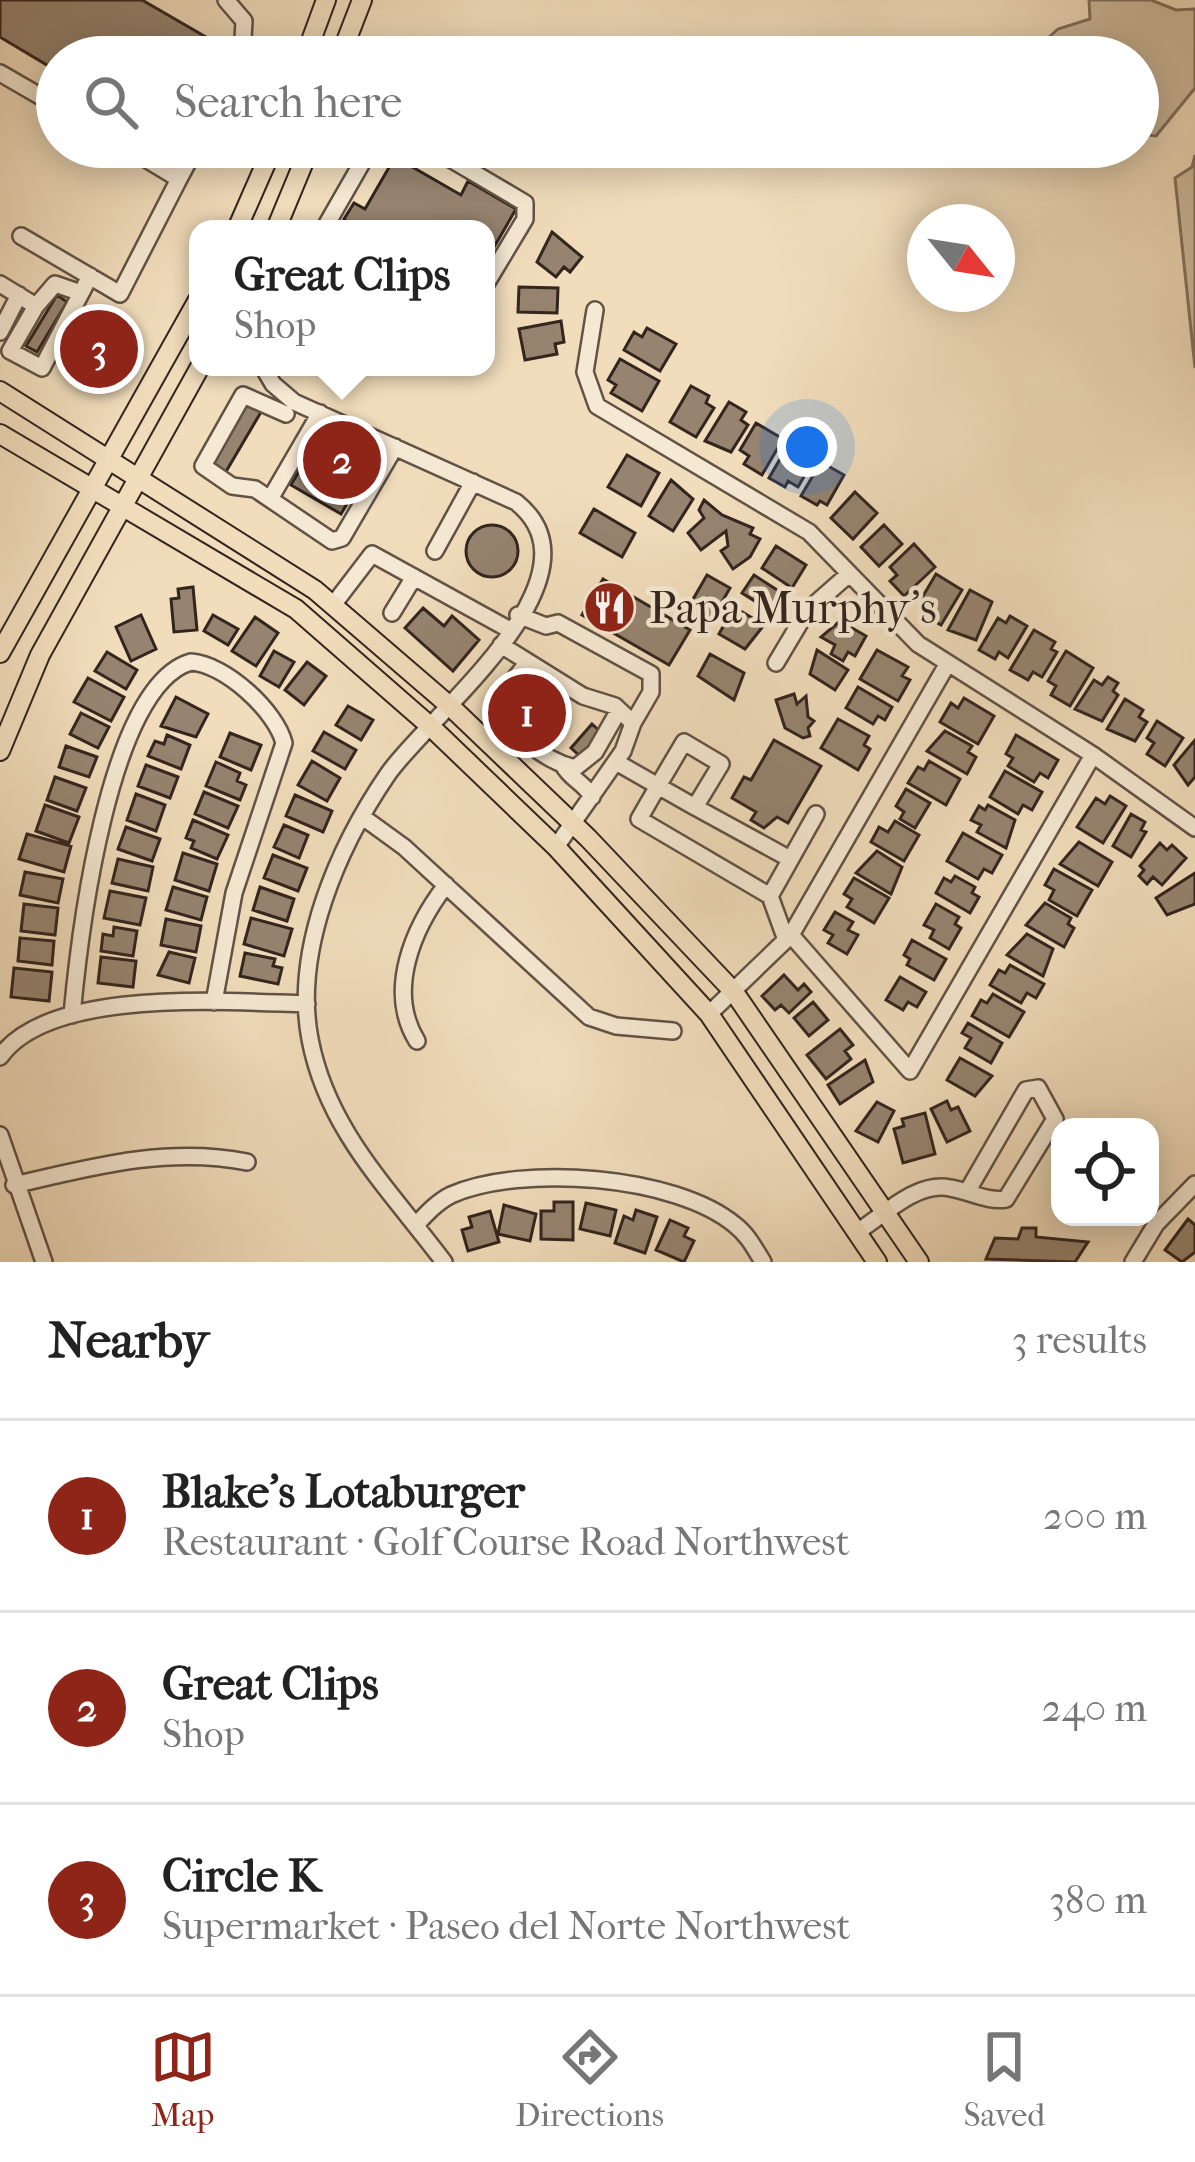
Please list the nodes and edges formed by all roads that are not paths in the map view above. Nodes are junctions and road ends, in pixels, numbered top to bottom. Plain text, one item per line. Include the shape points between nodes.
1 (226, 0) edge
2 (326, 0) edge
3 (362, 0) edge
4 (243, 36) edge
5 (313, 36) edge
6 (348, 36) edge
7 (0, 73) edge
8 (36, 94) edge
9 (162, 168) edge
10 (184, 168) edge
11 (264, 168) edge
12 (301, 168) edge
13 (359, 168) edge
14 (466, 168) edge
15 (179, 178) junction
16 (241, 220) edge
17 (280, 220) edge
18 (329, 220) edge
19 (20, 236) dead end
20 (495, 269) edge
21 (90, 276) junction
22 (0, 284) edge
23 (81, 293) junction
24 (19, 296) junction
25 (36, 306) junction
26 (596, 310) dead end
27 (189, 316) edge
28 (0, 332) edge
29 (195, 376) edge
30 (268, 376) edge
31 (0, 391) edge
32 (320, 412) junction
33 (286, 415) dead end
34 (0, 434) edge
35 (395, 447) junction
36 (109, 455) junction
37 (139, 475) junction
38 (473, 482) junction
39 (91, 488) junction
40 (270, 499) junction
41 (122, 506) junction
42 (435, 551) dead end
43 (849, 574) junction
44 (414, 577) junction
45 (333, 605) junction
46 (392, 613) dead end
47 (510, 630) junction
48 (0, 653) edge
49 (528, 662) junction
50 (776, 663) dead end
51 (948, 663) junction
52 (451, 707) junction
53 (620, 710) junction
54 (633, 723) junction
55 (430, 726) junction
56 (0, 751) edge
57 (1093, 755) junction
58 (616, 762) junction
59 (563, 765) junction
60 (658, 787) junction
61 (592, 797) junction
62 (694, 807) junction
63 (816, 814) dead end
64 (364, 818) junction
65 (574, 824) junction
66 (1195, 828) edge
67 (556, 847) junction
68 (790, 859) junction
69 (446, 885) junction
70 (770, 896) junction
71 (788, 938) junction
72 (734, 992) junction
73 (214, 1002) junction
74 (307, 1004) junction
75 (709, 1014) junction
76 (72, 1015) junction
77 (673, 1031) dead end
78 (417, 1041) dead end
79 (0, 1057) edge
80 (0, 1135) edge
81 (247, 1162) dead end
82 (1195, 1184) edge
83 (14, 1185) junction
84 (967, 1192) junction
85 (886, 1214) junction
86 (416, 1225) junction
87 (857, 1232) junction
88 (44, 1262) edge
89 (444, 1262) edge
90 (763, 1262) edge
91 (878, 1262) edge
92 (919, 1262) edge
93 (1134, 1262) edge

1 - 4 street via 244,21
2 - 5 main road
3 - 6 main road
7 - 8 street
9 - 15 street
10 - 15 street
11 - 16 main road
12 - 17 main road
13 - 18 street
14 - 20 street via 525,203 525,219
15 - 21 street via 120,294
19 - 21 street
21 - 23 street
22 - 24 street
23 - 25 street via 55,284
23 - 25 street via 42,368 10,351
24 - 25 street
24 - 28 street
26 - 43 street via 585,372 598,406 787,517
27 - 36 main road
29 - 37 main road
30 - 32 street
31 - 36 main road
32 - 35 street
32 - 40 street
33 - 40 street via 252,395 236,399 202,461 232,486 246,484
34 - 39 main road
35 - 38 street
35 - 40 street via 337,542
36 - 37 main road
36 - 39 main road
37 - 41 main road
37 - 45 main road
38 - 42 street
38 - 47 street via 515,502 543,536 539,576
39 - 41 main road
39 - 48 main road
41 - 55 main road via 296,609
41 - 56 main road via 25,686
43 - 50 street via 807,611
43 - 51 street via 892,623
44 - 45 street via 372,554
44 - 46 street
44 - 47 street
45 - 52 main road
47 - 49 street
47 - 52 street
47 - 54 street via 558,623 651,674 651,692
49 - 53 street
49 - 59 street via 496,702 504,722
51 - 57 street
51 - 71 street
52 - 55 street
52 - 65 main road
53 - 54 street
53 - 59 street via 595,752 575,768
54 - 58 street
55 - 64 street via 385,778
55 - 67 main road
57 - 66 street
57 - 71 street via 910,1072
58 - 60 street
58 - 61 street
59 - 61 street
60 - 62 street
60 - 62 street via 684,742 721,764
60 - 70 street via 639,819
61 - 65 street
62 - 68 street
63 - 68 street
64 - 69 street
64 - 74 street via 318,921
65 - 67 street
65 - 72 main road
67 - 75 main road
68 - 70 street
69 - 77 street via 589,1017
69 - 78 street via 405,970 402,1003
70 - 71 street
71 - 72 street
72 - 75 street
72 - 85 main road
73 - 74 street
73 - 76 street
73 - 76 street via 234,893 284,743 272,716 204,662 178,665 159,681 134,728 84,904
74 - 86 street via 322,1090 364,1166
75 - 87 main road
76 - 79 street via 23,1031
80 - 83 street
81 - 83 street via 155,1157
82 - 93 street via 1156,1224
83 - 88 street
84 - 84 street via 1006,1199 1055,1119 1038,1088 1026,1090
84 - 85 street via 923,1188
85 - 87 street
85 - 92 main road
86 - 89 street
86 - 90 street via 450,1196 483,1186 525,1179 622,1183 718,1214
87 - 91 main road

